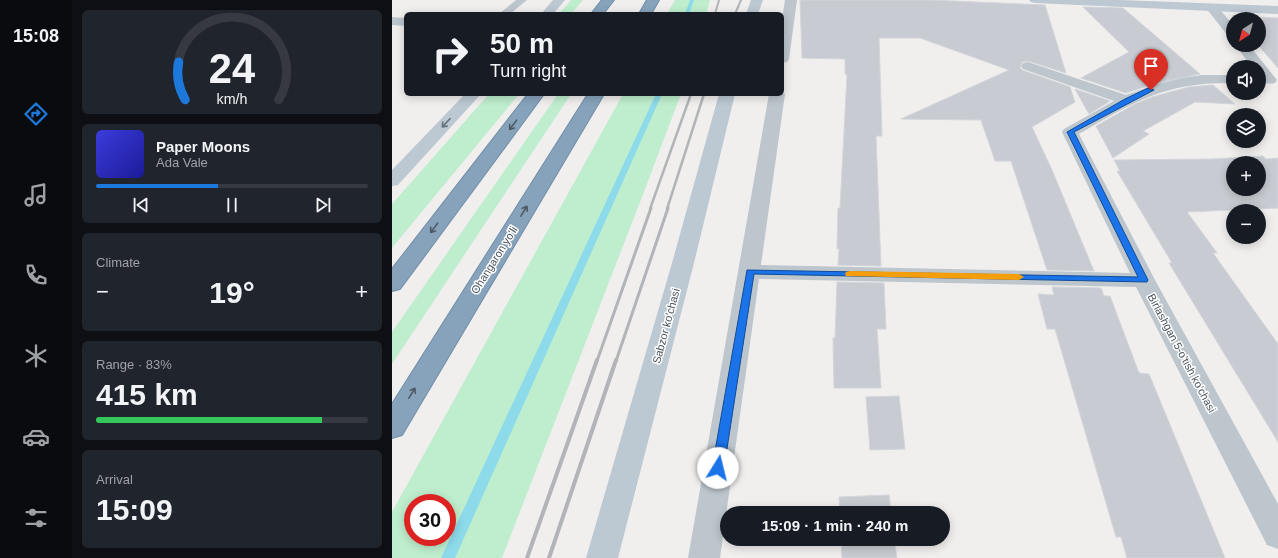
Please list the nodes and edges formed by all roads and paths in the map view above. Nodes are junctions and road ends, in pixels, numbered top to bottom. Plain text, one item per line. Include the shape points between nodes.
1 (522, 0) edge
2 (560, 0) edge
3 (608, 0) edge
4 (653, 0) edge
5 (757, 0) edge
6 (791, 0) edge
7 (1035, 0) edge
8 (1111, 2) edge
9 (1212, 8) junction
10 (1278, 10) edge
11 (507, 12) edge
12 (549, 12) edge
13 (599, 12) edge
14 (646, 12) edge
15 (753, 12) edge
16 (392, 21) edge
17 (404, 22) edge
18 (1226, 25) edge
19 (784, 46) edge
20 (1247, 52) edge
21 (1028, 66) dead end
22 (1226, 79) edge
23 (1269, 80) edge
24 (471, 96) edge
25 (534, 96) edge
26 (595, 96) edge
27 (726, 96) edge
28 (777, 96) edge
29 (1127, 100) junction
30 (392, 180) edge
31 (750, 272) junction
32 (1144, 280) junction
33 (392, 284) edge
34 (392, 427) edge
35 (1278, 535) edge
36 (602, 558) edge
37 (704, 558) edge

1 - 11 lane
2 - 12 street
3 - 13 highway
4 - 14 highway
5 - 15 street
6 - 19 street
7 - 8 street
8 - 9 street
9 - 10 street
9 - 18 street
16 - 17 street
20 - 23 street
21 - 29 street
22 - 29 street, Birlashgan 5-o'tish ko'chasi via 1177,82
24 -> 30 street
25 -> 33 highway
34 -> 26 highway, Ohangaron yoʻli
27 - 36 street, Sabzor ko'chasi via 684,263
28 - 31 street
29 - 32 street, Birlashgan 5-o'tish ko'chasi via 1070,132
31 - 32 street
31 - 37 street
32 - 35 street, Birlashgan 5-o'tish ko'chasi

